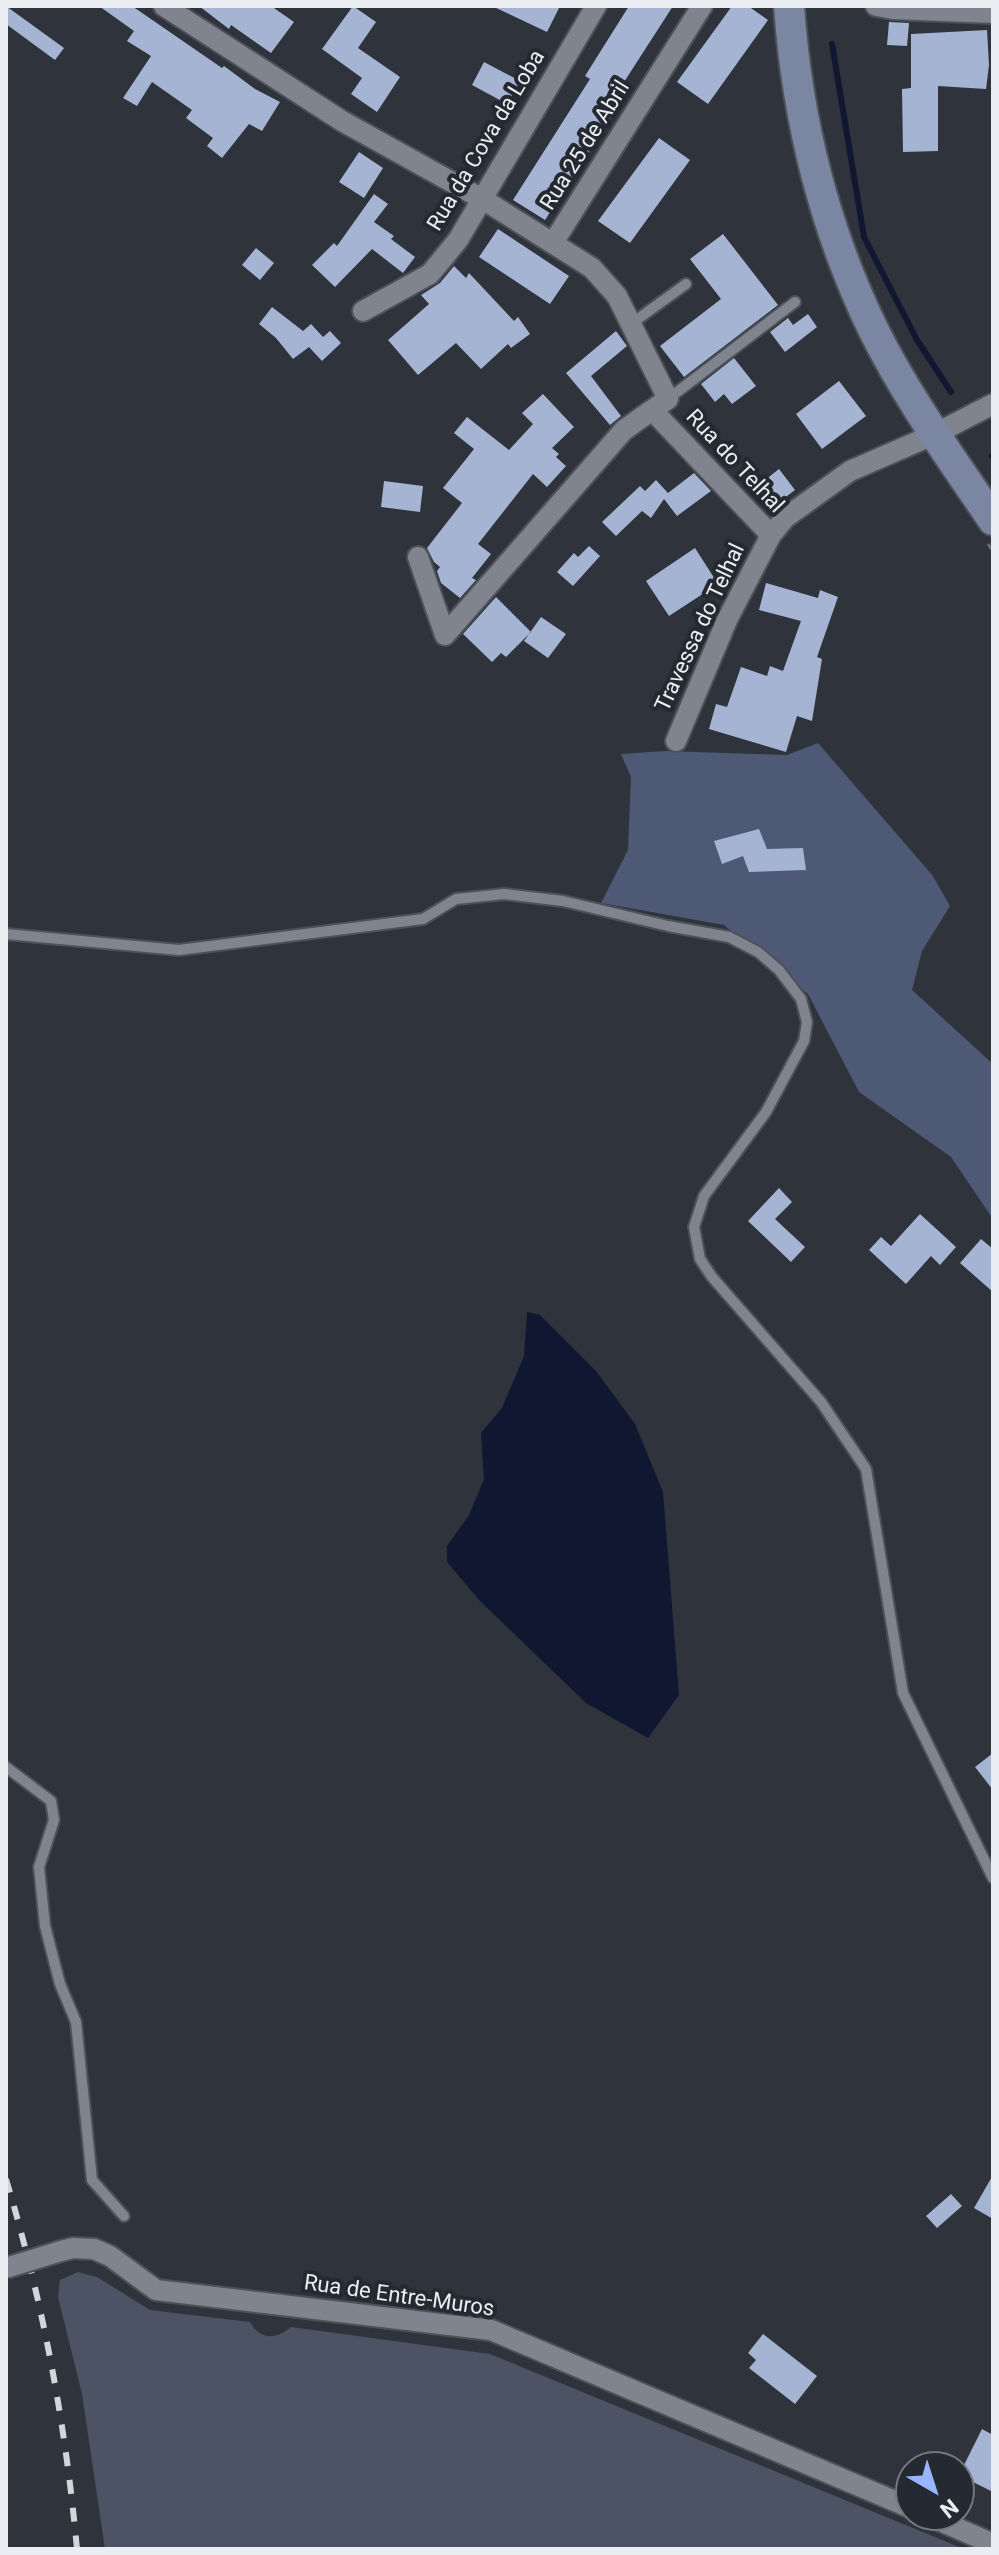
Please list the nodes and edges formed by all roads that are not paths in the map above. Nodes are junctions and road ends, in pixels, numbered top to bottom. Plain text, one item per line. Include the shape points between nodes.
1 (164, 6) edge
2 (596, 6) edge
3 (702, 6) edge
4 (789, 6) edge
5 (876, 6) edge
6 (188, 13) edge
7 (993, 13) edge
8 (484, 200) junction
9 (553, 243) junction
10 (686, 284) dead end
11 (795, 302) dead end
12 (363, 311) dead end
13 (631, 324) junction
14 (660, 404) junction
15 (993, 404) edge
16 (935, 434) junction
17 (993, 520) edge
18 (771, 535) junction
19 (418, 557) dead end
20 (676, 741) dead end
21 (6, 934) edge
22 (6, 1767) edge
23 (993, 1878) edge
24 (124, 2216) dead end
25 (6, 2268) edge
26 (895, 2501) edge
27 (963, 2531) edge
28 (993, 2544) edge

1 - 6 street, Rua 25 de Abril
2 - 8 street, Rua da Cova da Loba
3 - 9 street, Rua 25 de Abril
4 - 16 main road via 808,147 840,254 874,331
5 - 7 street
6 - 8 street, Rua 25 de Abril via 342,121
8 - 9 street, Rua 25 de Abril
8 - 12 street, Rua da Cova da Loba via 430,274
9 - 13 street via 592,268 617,296
10 - 13 lane
11 - 14 lane
13 - 14 street
14 - 18 street, Rua do Telhal
14 - 19 street, Rua do Telhal via 624,430 445,635
15 - 16 street, Rua do Telhal
16 - 17 main road
16 - 18 street, Rua do Telhal via 850,471 785,518
18 - 20 street, Travessa do Telhal via 727,620
21 - 23 lane via 179,950 423,919 456,899 504,894 563,901 729,937 779,970 801,999 807,1022 804,1041 766,1112 704,1196 694,1227 700,1259 821,1402 866,1469 903,1693
22 - 24 lane via 51,1801 54,1820 39,1867 45,1926 76,2022 92,2180
25 - 26 street, Rua de Entre-Muros, bridge via 73,2248 94,2249 156,2290 491,2330
27 - 28 street

